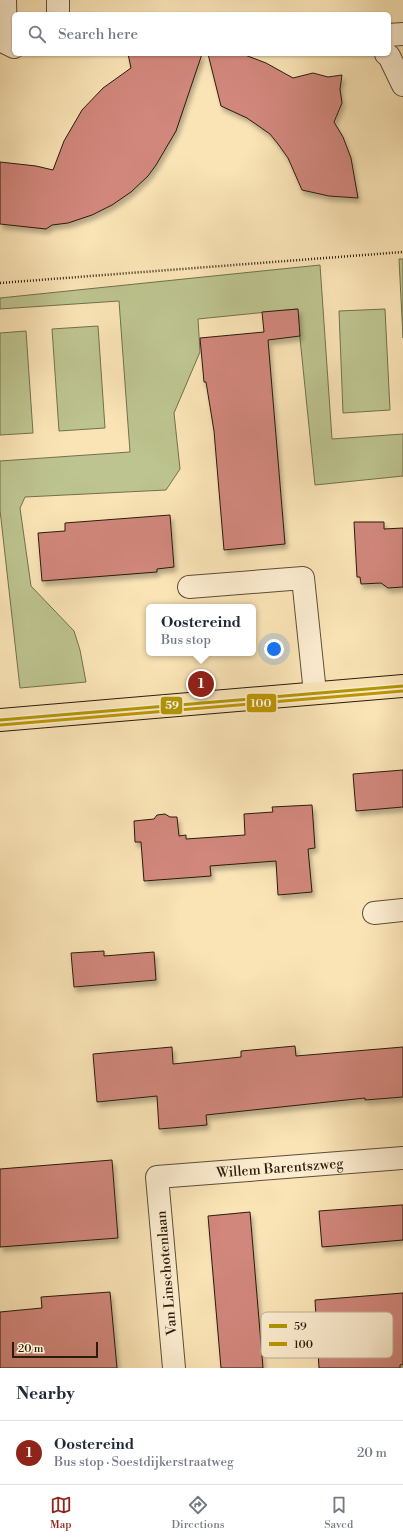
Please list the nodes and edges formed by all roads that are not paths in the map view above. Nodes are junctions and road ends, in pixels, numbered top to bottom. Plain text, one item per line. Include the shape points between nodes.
1 (5, 0) edge
2 (58, 0) edge
3 (58, 12) edge
4 (3, 22) edge
5 (403, 34) edge
6 (391, 35) edge
7 (12, 46) edge
8 (389, 56) edge
9 (403, 85) edge
10 (189, 587) dead end
11 (403, 686) edge
12 (315, 693) junction
13 (0, 720) edge
14 (403, 910) edge
15 (374, 914) dead end
16 (403, 1158) edge
17 (157, 1177) joint
18 (174, 1368) edge

1 - 4 street
2 - 3 street
4 - 7 street via 6,43
5 - 6 street
8 - 9 street
10 - 12 street via 303,578
11 - 12 main road
12 - 13 main road
14 - 15 street
16 - 17 street, Willem Barentszweg
17 - 18 street, Van Linschotenlaan

